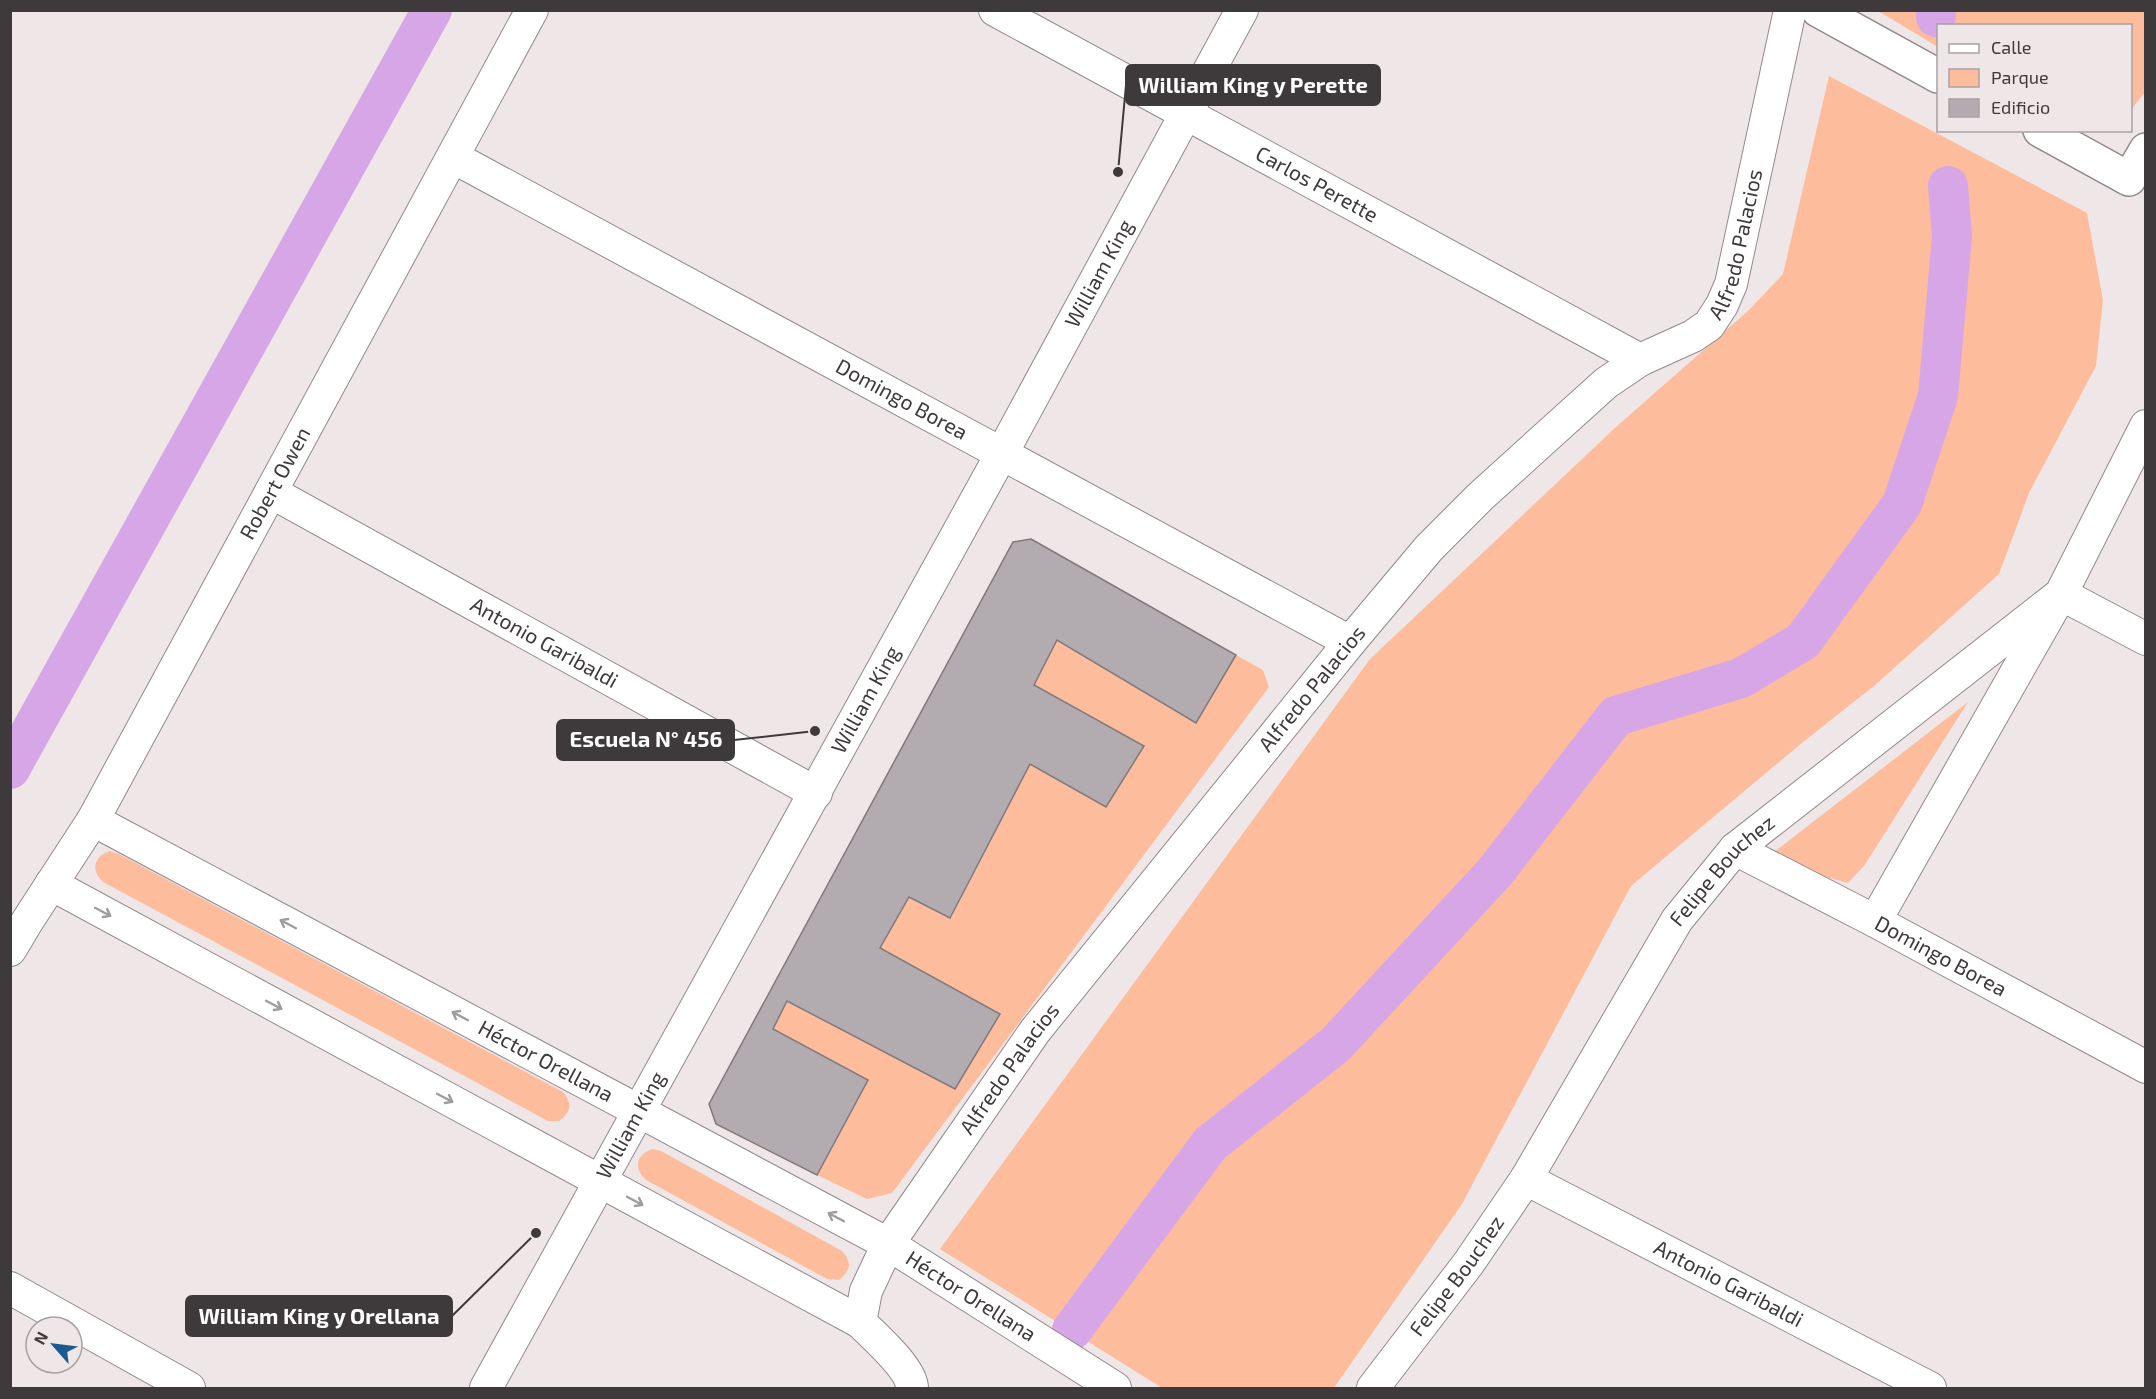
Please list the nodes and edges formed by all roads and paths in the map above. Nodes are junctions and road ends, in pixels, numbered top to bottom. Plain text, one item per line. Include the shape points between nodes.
1 (532, 10) edge
2 (994, 10) edge
3 (1242, 10) edge
4 (1790, 10) edge
5 (1818, 10) edge
6 (1937, 74) edge
7 (1186, 115) junction
8 (2044, 132) edge
9 (2145, 150) edge
10 (453, 157) junction
11 (2137, 184) edge
12 (1640, 360) junction
13 (2145, 426) edge
14 (1001, 455) junction
15 (271, 492) junction
16 (2061, 594) junction
17 (2145, 639) edge
18 (1350, 642) junction
19 (816, 793) junction
20 (93, 820) junction
21 (1735, 849) junction
22 (51, 884) junction
23 (1875, 921) junction
24 (10, 950) edge
25 (2145, 1067) edge
26 (639, 1112) junction
27 (1526, 1179) junction
28 (600, 1182) junction
29 (888, 1244) junction
30 (10, 1288) edge
31 (860, 1322) junction
32 (189, 1389) edge
33 (486, 1389) edge
34 (912, 1389) edge
35 (1115, 1389) edge
36 (1373, 1389) edge
37 (1930, 1389) edge

1 - 10 street, Robert Owen
2 - 7 street, Carlos Perette
3 - 7 street, William King
4 - 12 street, Alfredo Palacios via 1731,284 1722,305 1709,325 1693,336
5 - 6 street
7 - 12 street, Carlos Perette
7 - 14 street, William King
8 - 11 street
9 - 11 street
10 - 14 street, Domingo Borea
10 - 15 street, Robert Owen
12 - 18 street, Alfredo Palacios via 1605,383 1481,496 1429,548
13 - 16 street, Felipe Bouchez
14 - 18 street, Domingo Borea
14 - 19 street, William King
15 - 19 street, Antonio Garibaldi
15 - 20 street, Robert Owen
16 - 17 street
16 - 21 street, Felipe Bouchez
16 - 23 street
18 - 29 street, Alfredo Palacios via 1035,1031
19 - 26 street, William King
20 - 22 street, Robert Owen
26 -> 20 street, Héctor Orellana
21 - 23 street, Domingo Borea
21 - 27 street, Felipe Bouchez via 1677,920
22 - 24 street, Robert Owen
22 -> 28 street
23 - 25 street, Domingo Borea
26 - 28 street, William King
29 -> 26 street, Héctor Orellana
27 - 36 street, Felipe Bouchez via 1468,1264
27 - 37 street, Antonio Garibaldi
28 -> 31 street
28 - 33 street, William King
29 - 31 street, Alfredo Palacios via 866,1291
29 - 35 street, Héctor Orellana
30 - 32 street
31 - 34 street via 901,1366

